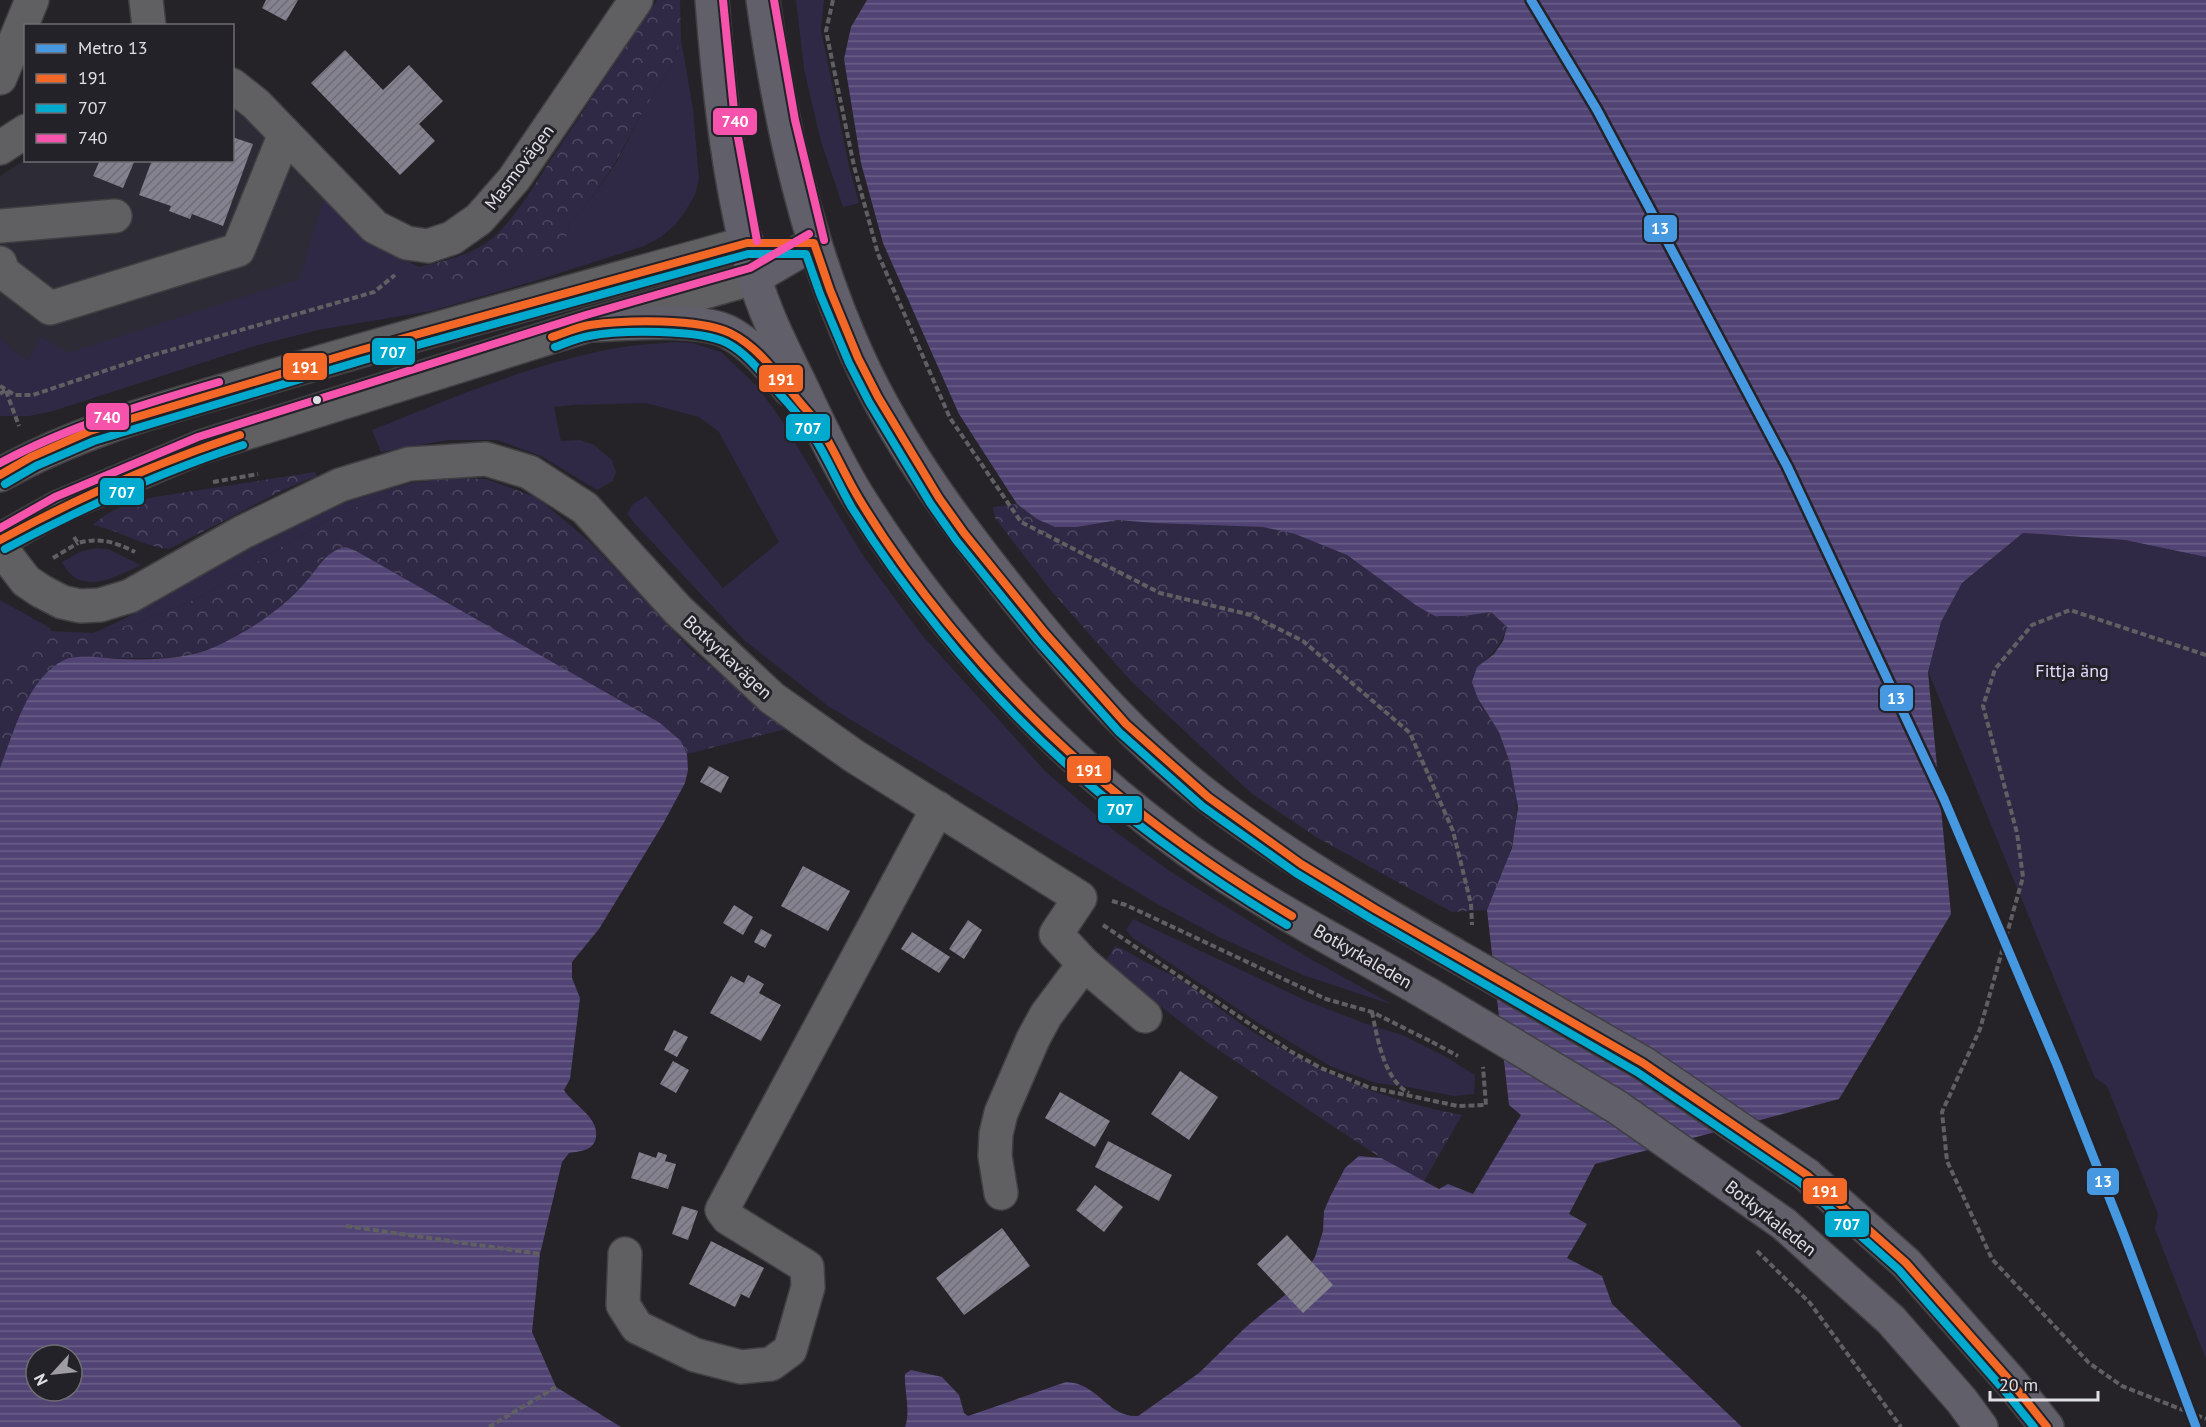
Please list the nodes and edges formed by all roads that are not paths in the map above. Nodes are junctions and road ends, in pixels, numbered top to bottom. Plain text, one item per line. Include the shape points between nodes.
1 (32, 0) edge
2 (146, 0) edge
3 (636, 0) edge
4 (764, 0) edge
5 (713, 14) edge
6 (149, 24) edge
7 (0, 78) edge
8 (234, 87) edge
9 (24, 132) edge
10 (285, 134) junction
11 (0, 148) edge
12 (115, 216) dead end
13 (0, 226) edge
14 (747, 243) junction
15 (814, 243) junction
16 (0, 263) edge
17 (754, 278) junction
18 (589, 326) junction
19 (820, 426) junction
20 (0, 475) edge
21 (0, 540) edge
22 (0, 548) edge
23 (938, 808) junction
24 (1084, 964) junction
25 (1145, 1016) dead end
26 (1002, 1193) dead end
27 (625, 1254) dead end
28 (1981, 1427) edge
29 (2048, 1427) edge

1 - 7 street
2 - 6 street
3 - 10 street, Masmovägen via 501,196 479,219 452,238 428,246 407,243 375,227
4 - 15 main road via 794,165
5 - 14 main road, Botkyrkaleden via 721,99
8 - 10 street
9 - 11 street
10 - 16 street via 238,250 50,308 3,272
12 - 13 street
14 - 15 main road
14 - 17 main road, Botkyrkaleden
14 - 20 street via 361,350 90,431
15 - 17 main road
15 - 29 main road, bridge via 858,358 939,498 1045,633 1119,716 1208,797 1311,869 1643,1063 1807,1175 1906,1263
17 - 18 street
17 - 19 main road, Botkyrkaleden
18 - 19 main road via 701,324 729,332 761,357
18 - 21 street via 201,447 59,507
19 - 28 main road, Botkyrkaleden, bridge via 861,502 908,572 972,652 1050,735 1114,793 1197,856 1617,1107 1784,1224 1891,1320
22 - 23 street, Botkyrkavägen via 26,581 41,591 62,602 100,605 130,596 243,532 340,485 409,464 486,459 529,472 585,508 678,610 771,698
23 - 24 street, Botkyrkavägen via 1077,902 1056,934
23 - 27 street via 722,1210 728,1218 807,1267 808,1287 790,1350 771,1364 741,1367 695,1355 637,1327 623,1305
24 - 25 street
24 - 26 street via 1046,1015 1000,1113 995,1156

